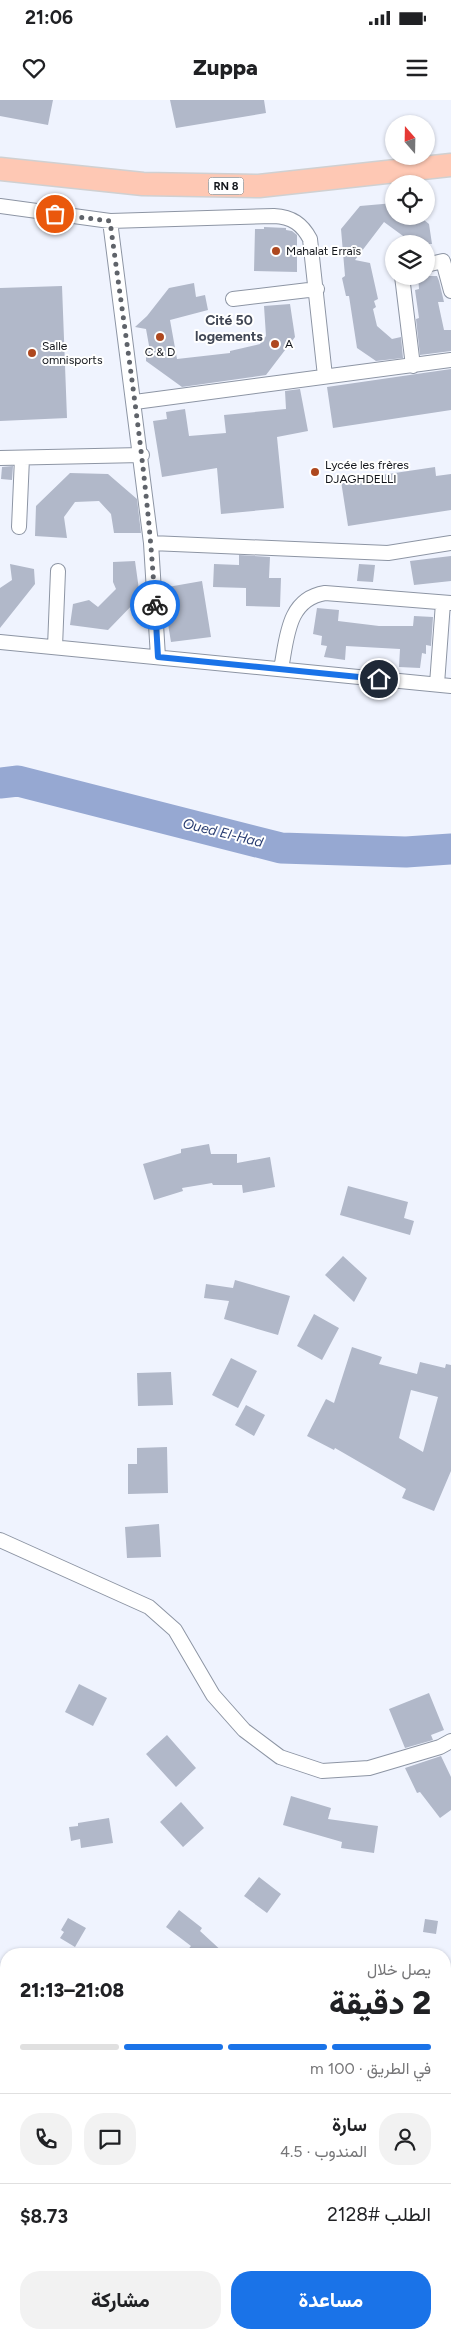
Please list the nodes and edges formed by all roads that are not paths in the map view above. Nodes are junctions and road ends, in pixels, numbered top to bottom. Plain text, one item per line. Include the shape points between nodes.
1 (451, 165) edge
2 (0, 169) edge
3 (0, 206) edge
4 (110, 221) junction
5 (435, 263) edge
6 (403, 285) edge
7 (317, 289) junction
8 (451, 291) edge
9 (233, 299) dead end
10 (451, 360) edge
11 (413, 366) junction
12 (325, 376) junction
13 (135, 402) junction
14 (142, 455) junction
15 (0, 458) edge
16 (22, 458) junction
17 (18, 527) dead end
18 (151, 543) junction
19 (451, 543) edge
20 (58, 571) dead end
21 (447, 603) edge
22 (0, 642) edge
23 (56, 647) junction
24 (158, 657) junction
25 (281, 669) junction
26 (444, 685) edge
27 (0, 1540) edge
28 (451, 1741) edge

1 - 2 main road, RN 8 via 259,186 142,184
3 - 4 street
4 - 7 street via 274,216 292,219 300,224 310,240
4 - 13 street
5 - 8 street via 443,261
6 - 11 street
7 - 9 street
7 - 12 street
10 - 11 street
11 - 12 street
12 - 13 street
13 - 14 street
14 - 16 street
14 - 18 street
15 - 16 street
16 - 17 street
18 - 19 street via 388,553
18 - 24 street
20 - 23 street
21 - 25 street via 315,594 299,605 294,613
21 - 26 street
22 - 23 street
23 - 24 street
24 - 25 street
25 - 26 street
27 - 28 street via 149,1607 175,1630 213,1694 244,1730 280,1757 322,1771 369,1768

